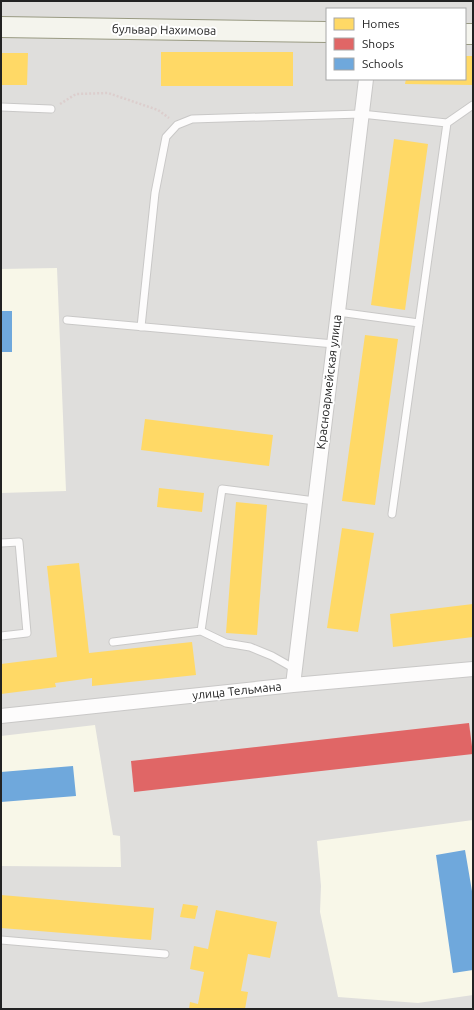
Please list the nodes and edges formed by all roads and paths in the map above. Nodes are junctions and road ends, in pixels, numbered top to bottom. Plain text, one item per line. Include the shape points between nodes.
1 (1, 27) edge
2 (326, 32) edge
3 (366, 80) edge
4 (473, 105) edge
5 (1, 107) edge
6 (51, 109) joint
7 (362, 114) junction
8 (447, 122) junction
9 (177, 125) junction
10 (338, 312) junction
11 (67, 320) dead end
12 (419, 323) junction
13 (141, 327) junction
14 (334, 344) junction
15 (315, 501) junction
16 (392, 514) dead end
17 (1, 543) edge
18 (201, 631) junction
19 (1, 636) edge
20 (114, 642) dead end
21 (295, 669) junction
22 (473, 669) edge
23 (293, 685) junction
24 (1, 716) edge
25 (1, 940) edge
26 (165, 954) dead end

1 - 2 street, бульвар Нахимова
3 - 7 street, Красноармейская улица
4 - 8 lane
5 - 6 lane
6 - 9 path via 76,94 108,94 158,110
7 - 8 lane
7 - 9 lane via 192,119
7 - 10 street, Красноармейская улица
8 - 12 lane
9 - 13 lane via 166,137 155,193
10 - 12 lane
10 - 14 street, Красноармейская улица
11 - 13 lane
12 - 16 lane
13 - 14 lane
14 - 15 street, Красноармейская улица
15 - 18 lane via 222,489
15 - 21 street, Красноармейская улица
17 - 19 lane via 19,542 27,633
18 - 20 lane
18 - 21 lane via 226,643 250,647
21 - 23 street, Красноармейская улица
22 - 23 street, улица Тельмана
23 - 24 street, улица Тельмана
25 - 26 lane

